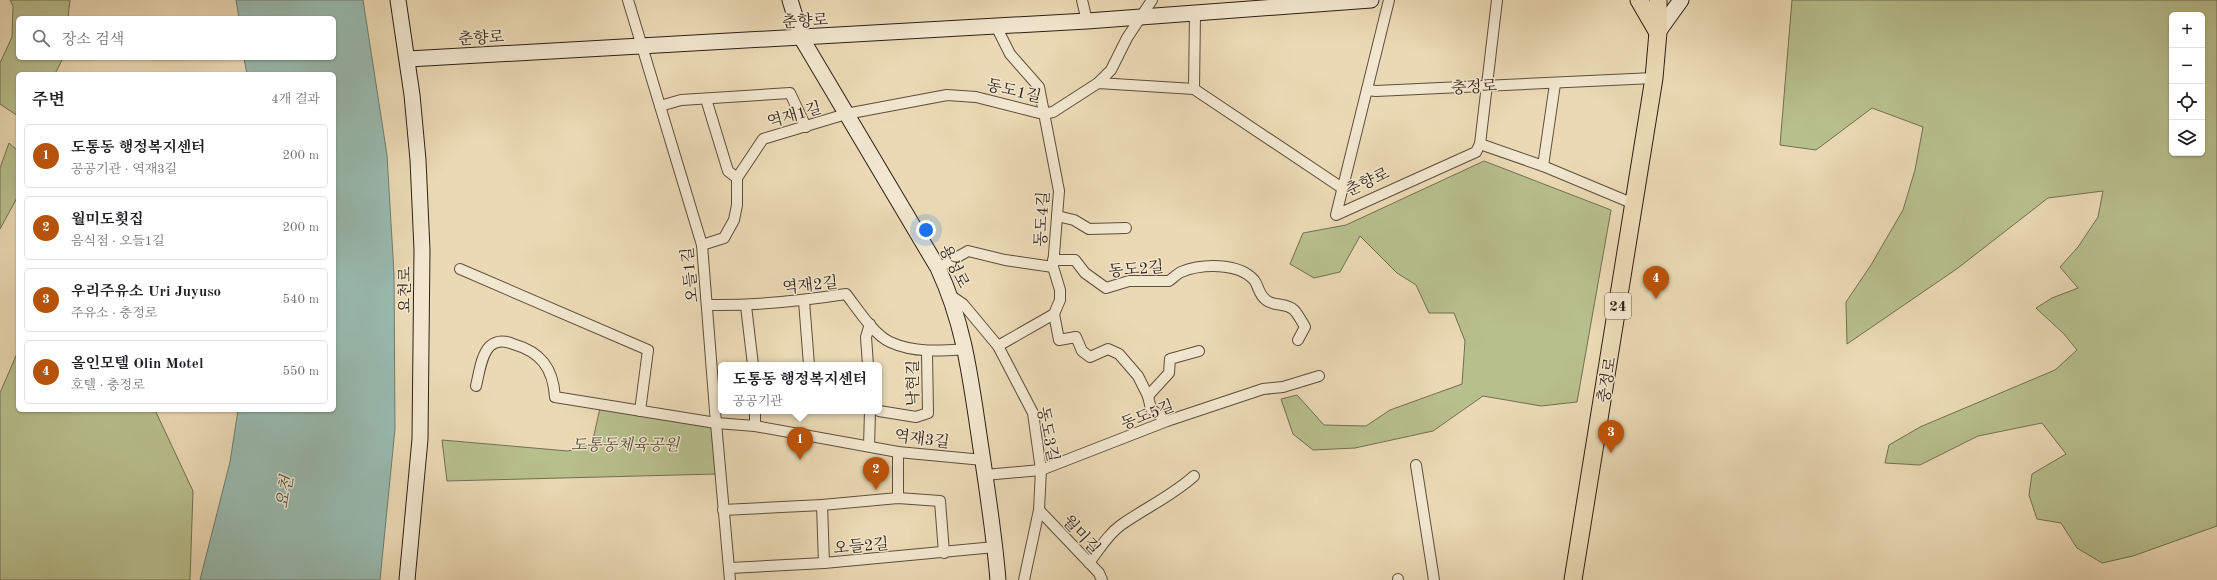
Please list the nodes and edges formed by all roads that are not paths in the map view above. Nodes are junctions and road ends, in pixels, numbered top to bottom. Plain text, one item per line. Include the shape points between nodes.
1 (398, 0) edge
2 (628, 0) edge
3 (790, 0) edge
4 (1082, 0) edge
5 (1152, 0) edge
6 (1371, 0) edge
7 (1389, 0) edge
8 (1497, 0) edge
9 (1639, 0) edge
10 (1658, 0) edge
11 (1681, 0) edge
12 (1194, 14) junction
13 (1143, 17) junction
14 (1087, 21) junction
15 (996, 26) junction
16 (1658, 32) junction
17 (802, 39) junction
18 (642, 46) junction
19 (408, 59) junction
20 (1654, 78) junction
21 (1098, 83) junction
22 (1555, 84) junction
23 (1488, 85) junction
24 (1194, 89) junction
25 (1367, 90) junction
26 (706, 99) junction
27 (660, 106) junction
28 (846, 114) junction
29 (1043, 114) junction
30 (806, 127) junction
31 (1480, 144) junction
32 (1542, 166) junction
33 (737, 178) junction
34 (1342, 188) junction
35 (1634, 204) junction
36 (1057, 216) junction
37 (1126, 228) dead end
38 (702, 245) junction
39 (1053, 264) junction
40 (938, 268) junction
41 (460, 270) dead end
42 (950, 295) junction
43 (804, 301) junction
44 (707, 305) junction
45 (746, 306) junction
46 (1054, 314) junction
47 (870, 324) junction
48 (1298, 340) dead end
49 (998, 346) junction
50 (966, 349) junction
51 (1200, 351) dead end
52 (927, 352) junction
53 (752, 362) edge
54 (809, 362) edge
55 (868, 362) edge
56 (1319, 376) dead end
57 (476, 386) dead end
58 (1148, 396) junction
59 (640, 411) junction
60 (882, 411) edge
61 (755, 414) edge
62 (870, 414) edge
63 (1166, 422) junction
64 (716, 423) junction
65 (756, 426) junction
66 (869, 446) junction
67 (898, 452) junction
68 (1416, 465) dead end
69 (984, 467) junction
70 (1041, 470) junction
71 (1194, 476) dead end
72 (898, 498) junction
73 (822, 505) junction
74 (723, 510) junction
75 (1039, 510) junction
76 (995, 547) junction
77 (944, 553) junction
78 (824, 563) junction
79 (1089, 563) junction
80 (730, 568) junction
81 (407, 580) edge
82 (730, 580) edge
83 (998, 580) edge
84 (1024, 580) edge
85 (1102, 580) edge
86 (1434, 580) edge
87 (1573, 580) edge

1 - 19 street, 요천로
2 - 18 street, 오들1길
3 - 17 street, 용성로
4 - 14 street
5 - 13 street, 동도1길
6 - 12 street, 춘향로
7 - 25 street, 춘향로
8 - 23 street
9 - 16 main road
10 - 16 main road, 충정로 / 24
11 - 16 street
12 - 13 street, 춘향로
12 - 24 street
13 - 14 street, 춘향로
13 - 21 street, 동도1길 via 1127,38 1111,70
14 - 15 street, 춘향로
15 - 17 street, 춘향로
15 - 29 street, 동도4길 via 1010,54 1039,87
16 - 20 main road, 충정로 / 24
17 - 18 street, 춘향로
17 - 28 street, 용성로
18 - 19 street, 춘향로
18 - 27 street, 오들1길
19 - 81 street, 요천로 via 418,160 422,250 422,372 420,439
20 - 22 street, 충정로
20 - 35 main road, 충정로 / 24
21 - 24 street
21 - 29 street, 동도1길 via 1053,112
22 - 23 street, 충정로
22 - 32 street
23 - 25 street, 충정로 via 1376,92
23 - 31 street
24 - 34 street
25 - 34 street, 춘향로
26 - 27 street via 681,100
26 - 30 street via 790,92
26 - 33 street via 728,171
27 - 38 street, 오들1길
28 - 29 street, 동도1길 via 947,96 976,97
28 - 30 street, 역재1길
28 - 40 street, 용성로
29 - 36 street, 동도4길 via 1059,191
30 - 33 street, 역재1길 via 764,138
31 - 32 street
31 - 34 street, 춘향로 via 1476,152 1336,215
32 - 35 street
33 - 38 street via 734,220 724,238
35 - 87 main road, 충정로 / 24
36 - 37 street via 1074,220 1089,228
36 - 39 street, 동도4길
38 - 44 street, 오들1길
39 - 40 street, 동도2길 via 1006,260 968,251
39 - 46 street, 동도4길 via 1060,290 1060,300
39 - 48 street, 동도2길 via 1076,260 1085,273 1106,288 1129,281 1169,282 1180,272 1225,266 1244,272 1254,280 1259,293 1273,305 1284,305 1293,309 1305,328
40 - 42 street, 용성로
41 - 59 street via 648,350
42 - 49 street, 동도3길 via 963,304
42 - 50 street, 용성로
43 - 45 street, 역재2길
43 - 47 street, 역재2길 via 846,294
43 - 54 street
44 - 45 street, 역재2길
44 - 64 street, 오들1길
45 - 53 street
46 - 49 street
46 - 58 street via 1059,340 1076,338 1082,351 1090,357 1108,349 1119,354 1138,376
47 - 52 street, 역재2길 via 889,342
47 - 55 street via 866,337
49 - 70 street, 동도3길 via 1033,413
50 - 52 street, 역재2길
50 - 69 street, 용성로
51 - 58 street via 1170,359 1169,373
52 - 60 street, 낙현길 via 928,413 916,417
56 - 63 street, 동도5길 via 1283,387 1263,389
57 - 59 street, 역재3길 via 489,346 496,342 506,342 527,348 537,355 554,380 555,397
58 - 63 street via 1151,409
59 - 64 street, 역재3길
61 - 65 street
62 - 66 street
63 - 70 street, 동도5길
64 - 65 street, 역재3길
64 - 74 street, 오들1길
65 - 66 street, 역재3길
66 - 67 street, 역재3길
67 - 69 street, 역재3길
67 - 72 street
68 - 86 street
69 - 70 street, 동도5길
69 - 76 street, 용성로
70 - 75 street, 동도3길
71 - 79 street via 1168,496 1120,526
72 - 73 street
72 - 77 street via 940,501
73 - 74 street
73 - 78 street
74 - 80 street, 오들1길
75 - 79 street, 월미길
75 - 84 street, 동도3길
76 - 77 street, 오들2길
76 - 83 street, 용성로
77 - 78 street, 오들2길
78 - 80 street, 오들2길
79 - 85 street, 월미길
80 - 82 street, 오들1길

